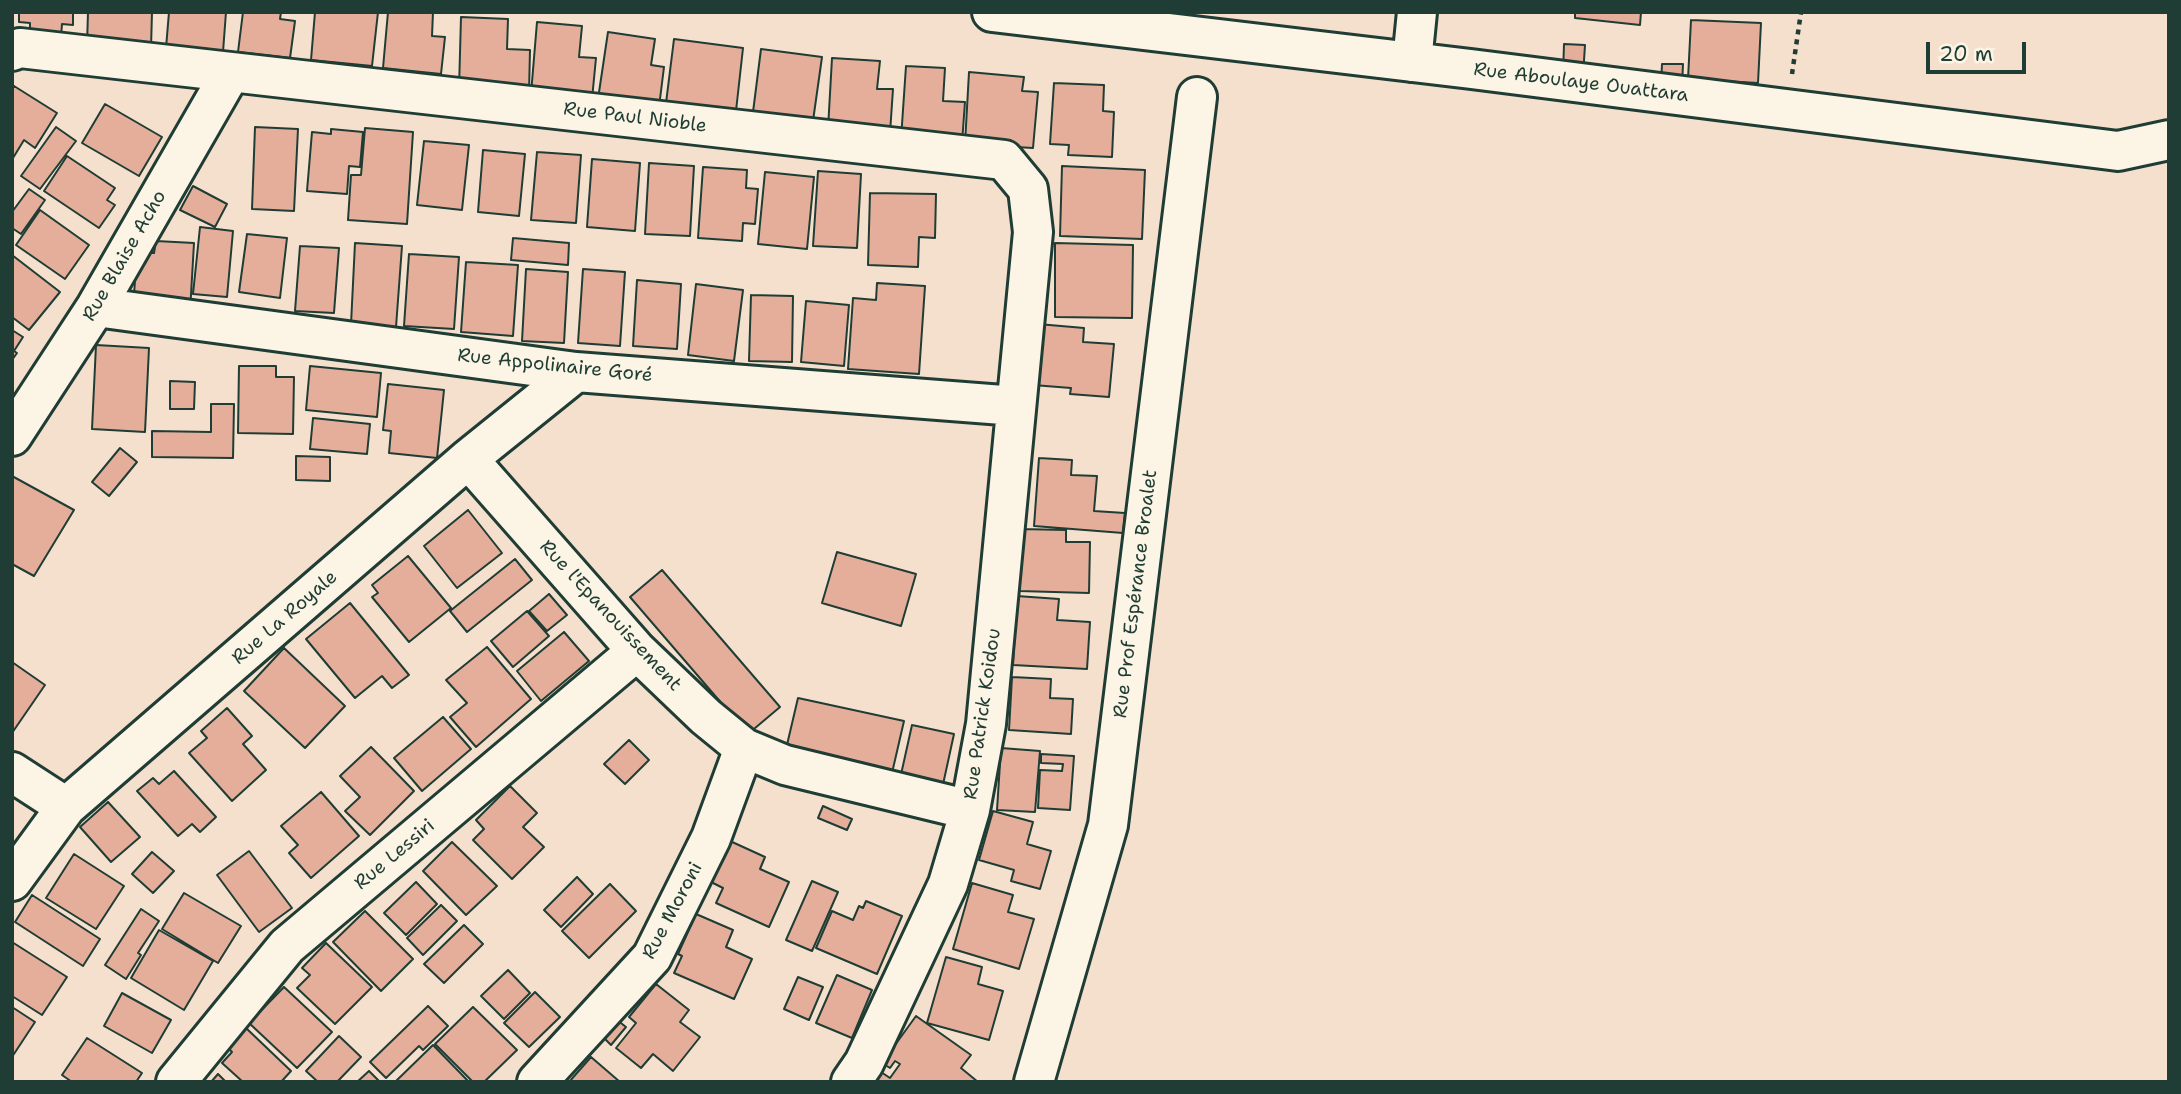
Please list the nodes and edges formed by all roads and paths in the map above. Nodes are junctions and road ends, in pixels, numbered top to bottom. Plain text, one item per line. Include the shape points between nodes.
1 (992, 12) edge
2 (1418, 12) edge
3 (1801, 12) edge
4 (12, 51) edge
5 (1412, 62) junction
6 (231, 72) junction
7 (1197, 97) dead end
8 (1786, 109) junction
9 (2169, 140) edge
10 (96, 307) junction
11 (576, 372) junction
12 (1016, 406) junction
13 (12, 436) edge
14 (468, 459) junction
15 (637, 652) junction
16 (744, 748) junction
17 (12, 772) edge
18 (66, 807) junction
19 (970, 810) junction
20 (12, 881) edge
21 (176, 1082) edge
22 (537, 1082) edge
23 (851, 1082) edge
24 (1034, 1082) edge

1 - 5 street, Rue Aboulaye Ouattara
2 - 5 street
3 - 8 path
4 - 6 street, Rue Paul Nioble via 20,48
5 - 8 street, Rue Aboulaye Ouattara
6 - 10 street, Rue Blaise Acho
6 - 12 street, Rue Paul Nioble via 1004,160 1028,190 1032,232
7 - 24 street, Rue Prof Espérance Broalet via 1108,825
8 - 9 street, Rue Aboulaye Ouattara via 2118,152
10 - 11 street, Rue Appolinaire Goré
10 - 13 street, Rue Blaise Acho
11 - 12 street, Rue Appolinaire Goré
11 - 14 street, Rue La Royale
12 - 19 street, Rue Patrick Koidou via 986,724
14 - 15 street, Rue l'Epanouissement
14 - 18 street, Rue La Royale
15 - 16 street, Rue l'Epanouissement
15 - 21 street, Rue Lessiri via 288,946
16 - 19 street, Rue l'Epanouissement via 785,765
16 - 22 street, Rue Moroni via 711,838 652,957
17 - 18 street
18 - 20 street, Rue La Royale
19 - 23 street, Rue Patrick Koidou via 948,884

